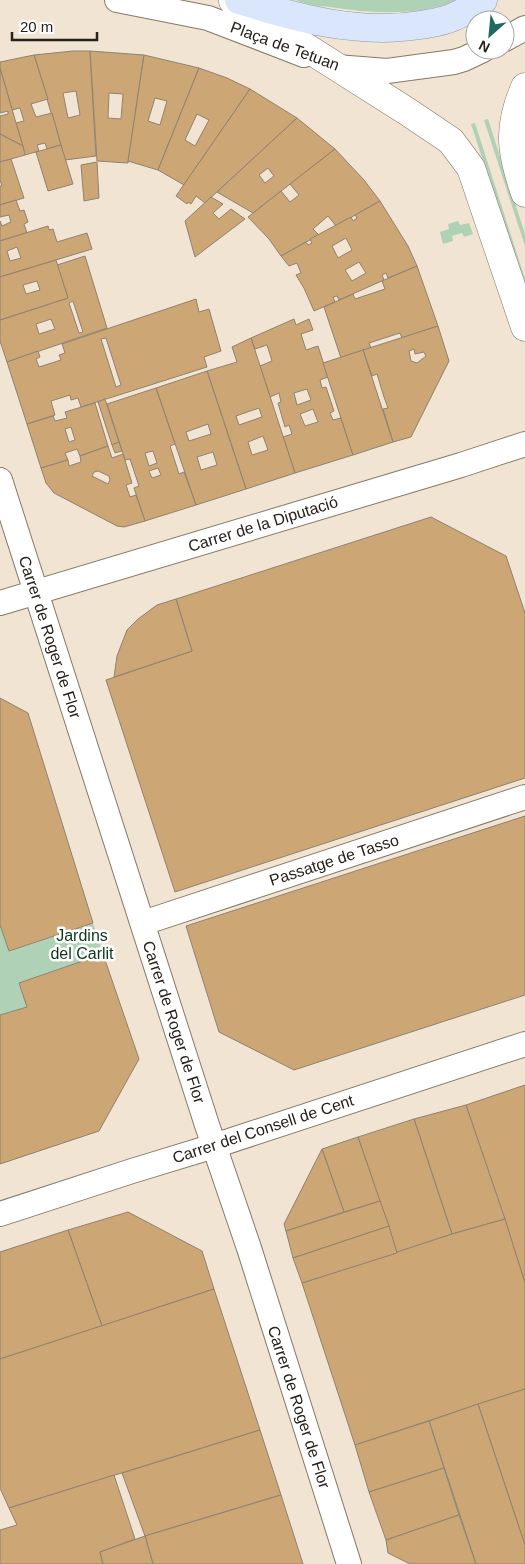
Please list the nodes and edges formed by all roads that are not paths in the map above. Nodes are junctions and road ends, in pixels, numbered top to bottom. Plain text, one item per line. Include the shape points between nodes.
1 (117, 0) edge
2 (231, 0) edge
3 (239, 0) edge
4 (483, 0) edge
5 (465, 59) edge
6 (337, 68) junction
7 (525, 87) edge
8 (525, 193) edge
9 (525, 327) edge
10 (525, 444) edge
11 (0, 480) edge
12 (36, 592) junction
13 (0, 603) edge
14 (525, 797) edge
15 (143, 924) junction
16 (525, 1044) edge
17 (214, 1146) junction
18 (0, 1214) edge
19 (349, 1564) edge

1 - 6 street, Plaça de Tetuan via 208,18
2 - 6 street
3 - 4 main road, Plaça de Tetuan via 306,20 362,28 402,28 440,22
5 - 6 street, Plaça de Tetuan via 387,72
6 - 9 street via 451,141 471,168
7 - 8 street via 514,117 512,148
10 - 12 street, Carrer de la Diputació
11 - 12 street, Carrer de Roger de Flor
12 - 13 street, Carrer de la Diputació
12 - 15 street, Carrer de Roger de Flor
14 - 15 street, Passatge de Tasso
15 - 17 street, Carrer de Roger de Flor
16 - 17 street, Carrer del Consell de Cent
17 - 18 street, Carrer del Consell de Cent
17 - 19 street, Carrer de Roger de Flor

